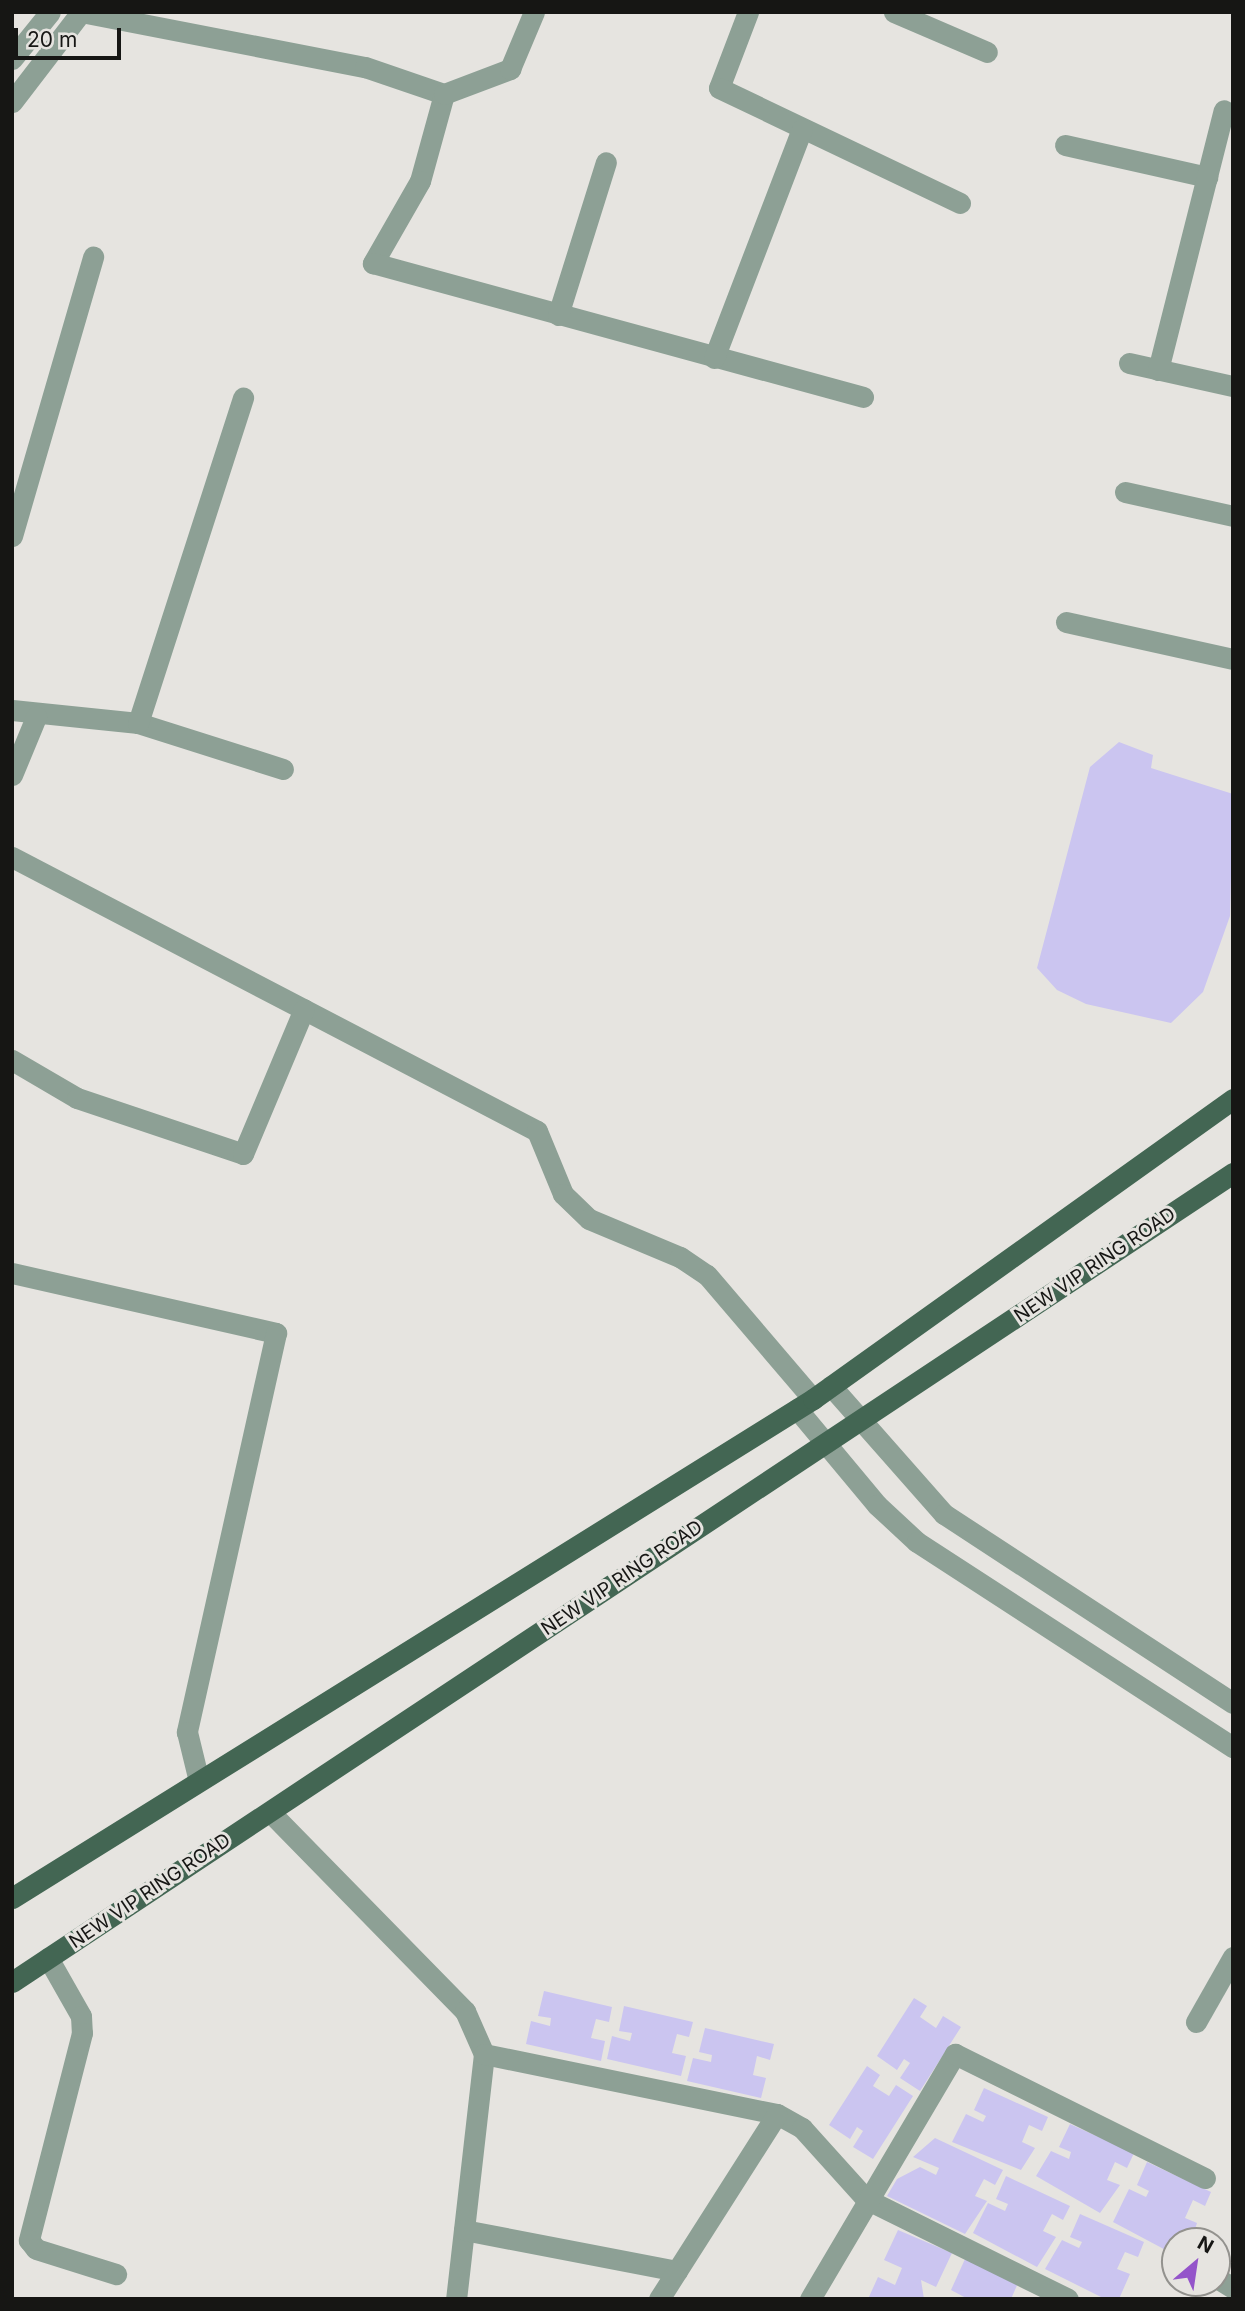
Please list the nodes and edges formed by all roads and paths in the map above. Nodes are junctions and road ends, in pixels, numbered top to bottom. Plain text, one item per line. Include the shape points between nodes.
1 (50, 12) edge
2 (81, 12) edge
3 (534, 12) edge
4 (748, 12) edge
5 (894, 12) edge
6 (987, 52) dead end
7 (12, 59) edge
8 (444, 94) junction
9 (12, 102) edge
10 (1224, 110) dead end
11 (802, 129) junction
12 (1065, 145) dead end
13 (606, 162) dead end
14 (1208, 177) junction
15 (960, 203) dead end
16 (93, 257) dead end
17 (558, 315) junction
18 (714, 358) junction
19 (1129, 363) dead end
20 (1158, 370) junction
21 (1233, 386) edge
22 (243, 397) dead end
23 (863, 397) dead end
24 (1125, 492) dead end
25 (1233, 516) edge
26 (12, 536) edge
27 (1066, 622) dead end
28 (1233, 659) edge
29 (12, 710) edge
30 (36, 717) junction
31 (138, 723) junction
32 (283, 769) dead end
33 (12, 775) edge
34 (12, 857) edge
35 (304, 1009) junction
36 (12, 1060) edge
37 (1233, 1100) edge
38 (1233, 1173) edge
39 (12, 1273) edge
40 (831, 1386) junction
41 (805, 1404) junction
42 (861, 1421) junction
43 (823, 1445) junction
44 (1233, 1703) edge
45 (1233, 1748) edge
46 (198, 1777) junction
47 (270, 1812) junction
48 (12, 1898) edge
49 (1233, 1957) edge
50 (48, 1958) junction
51 (12, 1982) edge
52 (1196, 2022) dead end
53 (484, 2054) junction
54 (777, 2113) junction
55 (1205, 2178) dead end
56 (866, 2199) junction
57 (464, 2230) junction
58 (677, 2271) junction
59 (116, 2274) dead end
60 (1029, 2292) edge
61 (456, 2299) edge
62 (659, 2299) edge
63 (810, 2299) edge
64 (1068, 2299) edge

1 - 7 street
2 - 8 street via 365,67
2 - 9 street
3 - 8 street via 510,69
4 - 11 street via 719,88
5 - 6 street
8 - 17 street via 420,181 373,263
10 - 14 street
11 - 15 street
11 - 18 street
12 - 14 street
13 - 17 street
14 - 20 street
16 - 26 street
17 - 18 street
18 - 23 street
19 - 20 street
20 - 21 street
22 - 31 street
24 - 25 street
27 - 28 street
29 - 30 street
30 - 31 street
30 - 33 street
31 - 32 street
34 - 35 street
35 - 36 street via 243,1154 77,1098
35 - 41 street via 537,1132 563,1194 589,1219 680,1257 707,1275
37 - 40 main road
38 - 42 main road, NEW VIP RING ROAD
39 - 46 street via 276,1333 187,1732
40 - 41 main road
40 - 42 street
41 - 43 street
41 - 46 main road
42 - 43 main road, NEW VIP RING ROAD
42 - 44 street via 966,1531
43 - 45 street via 917,1542
43 - 47 main road, NEW VIP RING ROAD
46 - 48 main road
47 - 50 main road, NEW VIP RING ROAD
47 - 53 street via 465,2011
49 - 52 street
50 - 51 main road, NEW VIP RING ROAD
50 - 59 street via 82,2024 29,2240 36,2249
53 - 54 street
53 - 57 street
54 - 56 street via 802,2128
54 - 58 street
55 - 56 street via 956,2054
56 - 60 street
56 - 63 street
57 - 58 street
57 - 61 street
58 - 62 street
60 - 64 street

